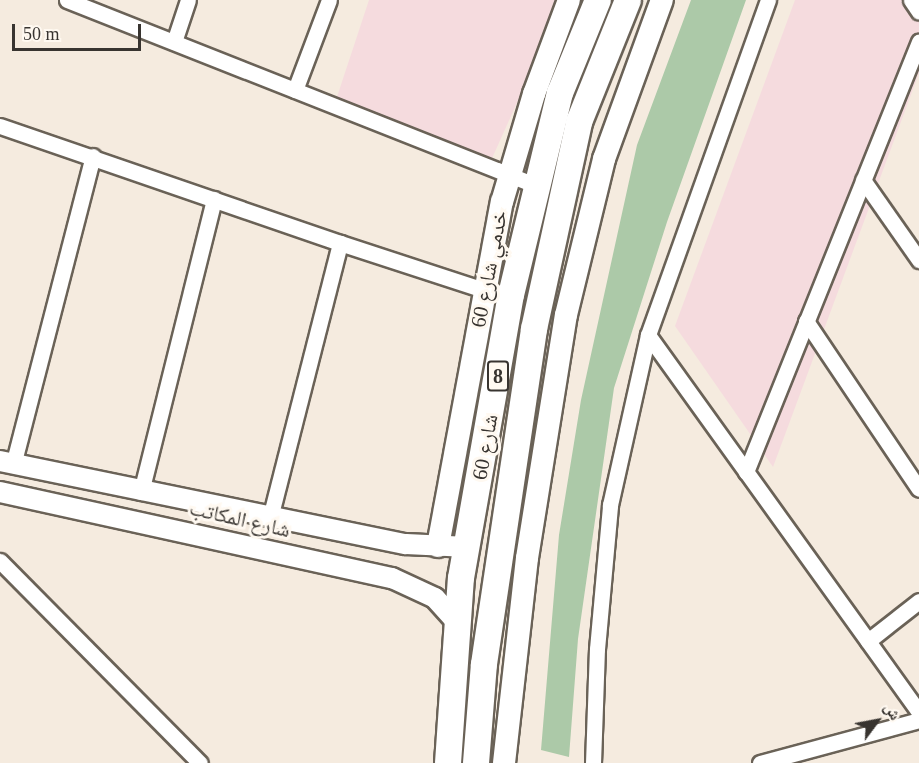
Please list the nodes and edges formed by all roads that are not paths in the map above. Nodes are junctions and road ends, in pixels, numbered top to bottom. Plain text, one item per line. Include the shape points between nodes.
1 (67, 0) edge
2 (188, 0) edge
3 (329, 0) edge
4 (569, 0) edge
5 (598, 0) edge
6 (628, 0) edge
7 (662, 0) edge
8 (768, 0) edge
9 (911, 0) edge
10 (919, 12) edge
11 (919, 41) edge
12 (174, 42) junction
13 (295, 90) junction
14 (0, 126) edge
15 (93, 156) junction
16 (510, 175) junction
17 (863, 180) junction
18 (536, 185) junction
19 (214, 199) junction
20 (340, 243) junction
21 (919, 260) edge
22 (484, 290) junction
23 (511, 295) junction
24 (806, 321) junction
25 (648, 335) junction
26 (6, 463) edge
27 (746, 471) junction
28 (919, 489) edge
29 (0, 492) edge
30 (141, 492) junction
31 (270, 518) junction
32 (438, 546) junction
33 (468, 547) junction
34 (0, 561) edge
35 (919, 601) edge
36 (456, 621) junction
37 (868, 641) junction
38 (919, 712) edge
39 (919, 720) edge
40 (200, 763) edge
41 (448, 763) edge
42 (476, 763) edge
43 (504, 763) edge
44 (593, 763) edge
45 (760, 763) edge

1 - 12 street
2 - 12 street
3 - 13 street
4 - 16 main road, خدمي شارع 60
5 - 18 highway, شارع 60 / 8 via 560,93
6 - 42 highway, شارع 60 / 8 via 579,122 534,329 484,664
7 - 43 main road via 604,159 566,315 528,558
8 - 25 street
9 - 10 street
11 - 17 street
12 - 13 street
13 - 16 street
14 - 15 street
15 - 19 street
15 - 26 street
16 - 18 street
16 - 22 main road, خدمي شارع 60
17 - 21 street
17 - 24 street
18 - 23 highway, شارع 60 / 8
19 - 20 street
19 - 30 street
20 - 22 street
20 - 31 street
22 - 23 street
22 - 32 main road, خدمي شارع 60
23 - 33 highway, شارع 60 / 8
24 - 27 street
24 - 28 street
25 - 27 street
25 - 44 street via 610,505 597,649
26 - 30 street, شارع المکاتب
27 - 37 street
29 - 36 street, شارع المکاتب via 392,578 435,598
30 - 31 street, شارع المکاتب
31 - 32 street, شارع المکاتب via 406,544
32 - 33 street, شارع المکاتب
33 - 36 highway, شارع 60 / 8
34 - 40 street
35 - 37 street
36 - 41 highway, شارع 60 / 8
37 - 38 street
39 - 45 street

